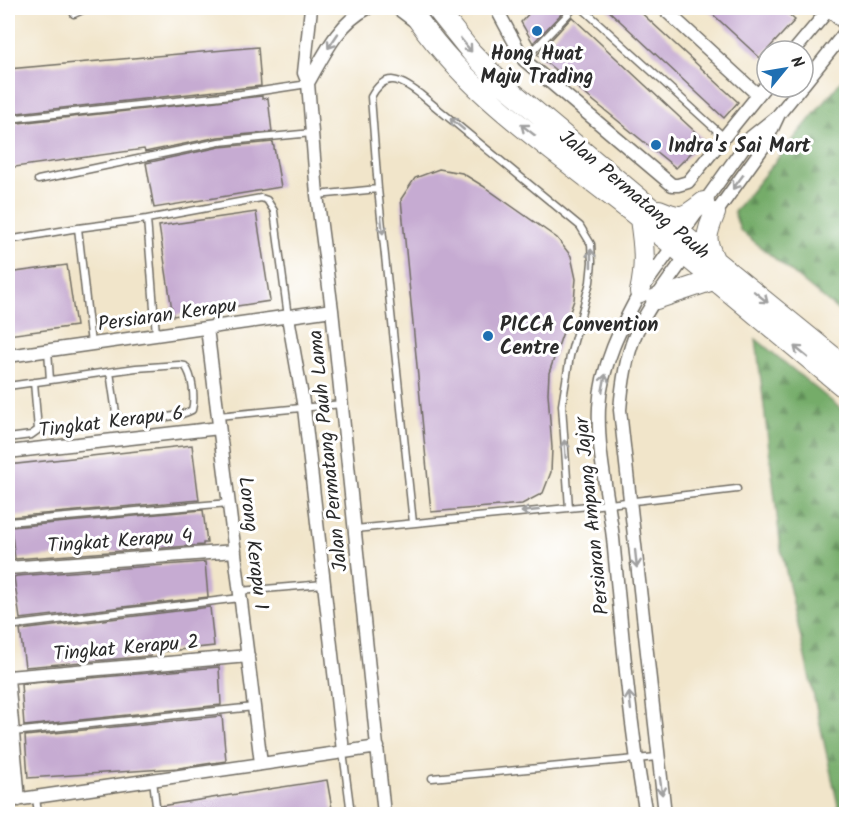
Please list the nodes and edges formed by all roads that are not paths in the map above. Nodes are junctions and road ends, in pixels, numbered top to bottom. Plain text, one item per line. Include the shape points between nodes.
1 (87, 8) edge
2 (311, 8) edge
3 (368, 8) edge
4 (397, 8) edge
5 (410, 8) edge
6 (436, 8) edge
7 (496, 8) edge
8 (574, 8) edge
9 (582, 8) edge
10 (663, 8) edge
11 (829, 8) edge
12 (74, 14) dead end
13 (846, 25) edge
14 (423, 28) junction
15 (846, 31) edge
16 (804, 39) edge
17 (524, 60) junction
18 (815, 70) edge
19 (308, 84) junction
20 (755, 92) edge
21 (755, 99) edge
22 (791, 99) edge
23 (8, 119) edge
24 (312, 133) junction
25 (724, 137) junction
26 (38, 180) dead end
27 (378, 189) junction
28 (317, 195) junction
29 (710, 208) junction
30 (644, 212) junction
31 (147, 219) junction
32 (78, 228) junction
33 (8, 240) edge
34 (684, 245) junction
35 (714, 270) junction
36 (648, 295) junction
37 (332, 310) junction
38 (288, 316) junction
39 (207, 328) junction
40 (156, 335) junction
41 (91, 344) junction
42 (48, 350) junction
43 (8, 356) edge
44 (846, 367) edge
45 (110, 372) junction
46 (50, 380) junction
47 (34, 382) junction
48 (8, 386) edge
49 (846, 389) edge
50 (342, 405) junction
51 (304, 408) junction
52 (219, 422) junction
53 (8, 438) edge
54 (8, 452) edge
55 (737, 489) dead end
56 (630, 501) junction
57 (229, 503) junction
58 (609, 504) junction
59 (569, 508) junction
60 (8, 522) edge
61 (413, 523) junction
62 (354, 529) junction
63 (235, 550) junction
64 (8, 568) edge
65 (324, 584) junction
66 (241, 594) junction
67 (8, 626) edge
68 (248, 656) junction
69 (8, 677) edge
70 (254, 706) junction
71 (13, 732) junction
72 (378, 747) junction
73 (342, 751) junction
74 (657, 757) junction
75 (635, 759) junction
76 (261, 763) junction
77 (432, 778) dead end
78 (153, 780) junction
79 (36, 797) junction
80 (13, 800) edge
81 (38, 814) edge
82 (157, 814) edge
83 (351, 814) edge
84 (384, 814) edge
85 (646, 814) edge
86 (665, 814) edge

1 - 12 lane
2 - 19 street, Jalan Permatang Pauh Lama via 304,73
3 -> 19 street via 344,25
4 - 14 street
5 - 14 main road
6 -> 30 main road, Jalan Permatang Pauh via 499,81
7 - 17 street
8 - 17 lane
9 - 25 lane
10 - 20 street
11 - 13 street
11 - 16 street
30 -> 14 main road via 497,106
15 - 18 street
17 - 25 street via 672,185 688,182
19 - 23 lane
19 - 24 street, Jalan Permatang Pauh Lama
21 - 25 street
22 - 29 street via 779,114 764,146
24 - 26 lane via 219,142
24 - 28 street, Jalan Permatang Pauh Lama
27 - 28 lane
59 -> 27 lane via 561,405 590,282 591,244 580,226 406,83 389,80 378,84 371,97
27 -> 61 lane
28 - 37 street, Jalan Permatang Pauh Lama
29 - 30 main road via 677,217
29 - 34 street
29 - 35 main road via 706,235
30 - 34 main road, Jalan Permatang Pauh
30 - 36 main road
31 - 32 lane
31 - 38 lane via 267,200 274,211
31 - 40 lane
32 - 33 lane
32 - 41 lane
34 - 35 main road, Jalan Permatang Pauh
34 - 36 street, Persiaran Ampang Jajar
34 - 36 street, Persiaran Ampang Jajar
35 - 36 main road
35 -> 44 main road, Jalan Permatang Pauh
49 -> 35 main road
36 - 56 street, Persiaran Ampang Jajar via 623,378 620,410
58 -> 36 street, Persiaran Ampang Jajar via 599,406 608,360 626,317
37 - 38 street, Persiaran Kerapu
37 - 50 street, Jalan Permatang Pauh Lama
38 - 39 street, Persiaran Kerapu
38 - 51 street
39 - 40 street, Persiaran Kerapu
39 - 52 street, Lorong Kerapu 1
40 - 41 street, Persiaran Kerapu
41 - 42 street, Persiaran Kerapu
42 - 43 street, Persiaran Kerapu
42 - 46 lane
45 - 45 lane via 185,366 190,374 192,410 173,416 121,420 116,413
45 - 46 lane
46 - 47 lane
47 - 48 lane
47 - 53 lane via 38,430 31,435
50 - 51 lane
50 - 62 street, Jalan Permatang Pauh Lama
51 - 52 lane
51 - 65 street
52 - 54 street, Tingkat Kerapu 6
52 - 57 street, Lorong Kerapu 1
55 - 56 lane
56 - 58 lane
56 -> 74 street, Persiaran Ampang Jajar
57 - 60 lane
57 - 63 street, Lorong Kerapu 1
58 - 59 lane
75 -> 58 street, Persiaran Ampang Jajar
59 -> 61 lane
61 - 62 lane
62 - 72 street, Jalan Permatang Pauh Lama
63 - 64 street, Tingkat Kerapu 4
63 - 66 street, Lorong Kerapu 1
65 - 66 lane
65 - 73 street
66 - 67 lane
66 - 68 street, Lorong Kerapu 1
68 - 69 street, Tingkat Kerapu 2
68 - 70 street, Lorong Kerapu 1
69 - 71 street
70 - 71 lane
70 - 76 street, Lorong Kerapu 1
71 - 80 street
72 - 73 street
72 - 84 street, Jalan Permatang Pauh Lama
73 - 76 street
73 - 83 lane
74 - 75 lane
74 -> 86 street, Persiaran Ampang Jajar
75 - 77 lane
75 - 85 street, Persiaran Ampang Jajar
76 - 78 street
78 - 79 street
78 - 82 lane
79 - 80 street
79 - 81 lane

